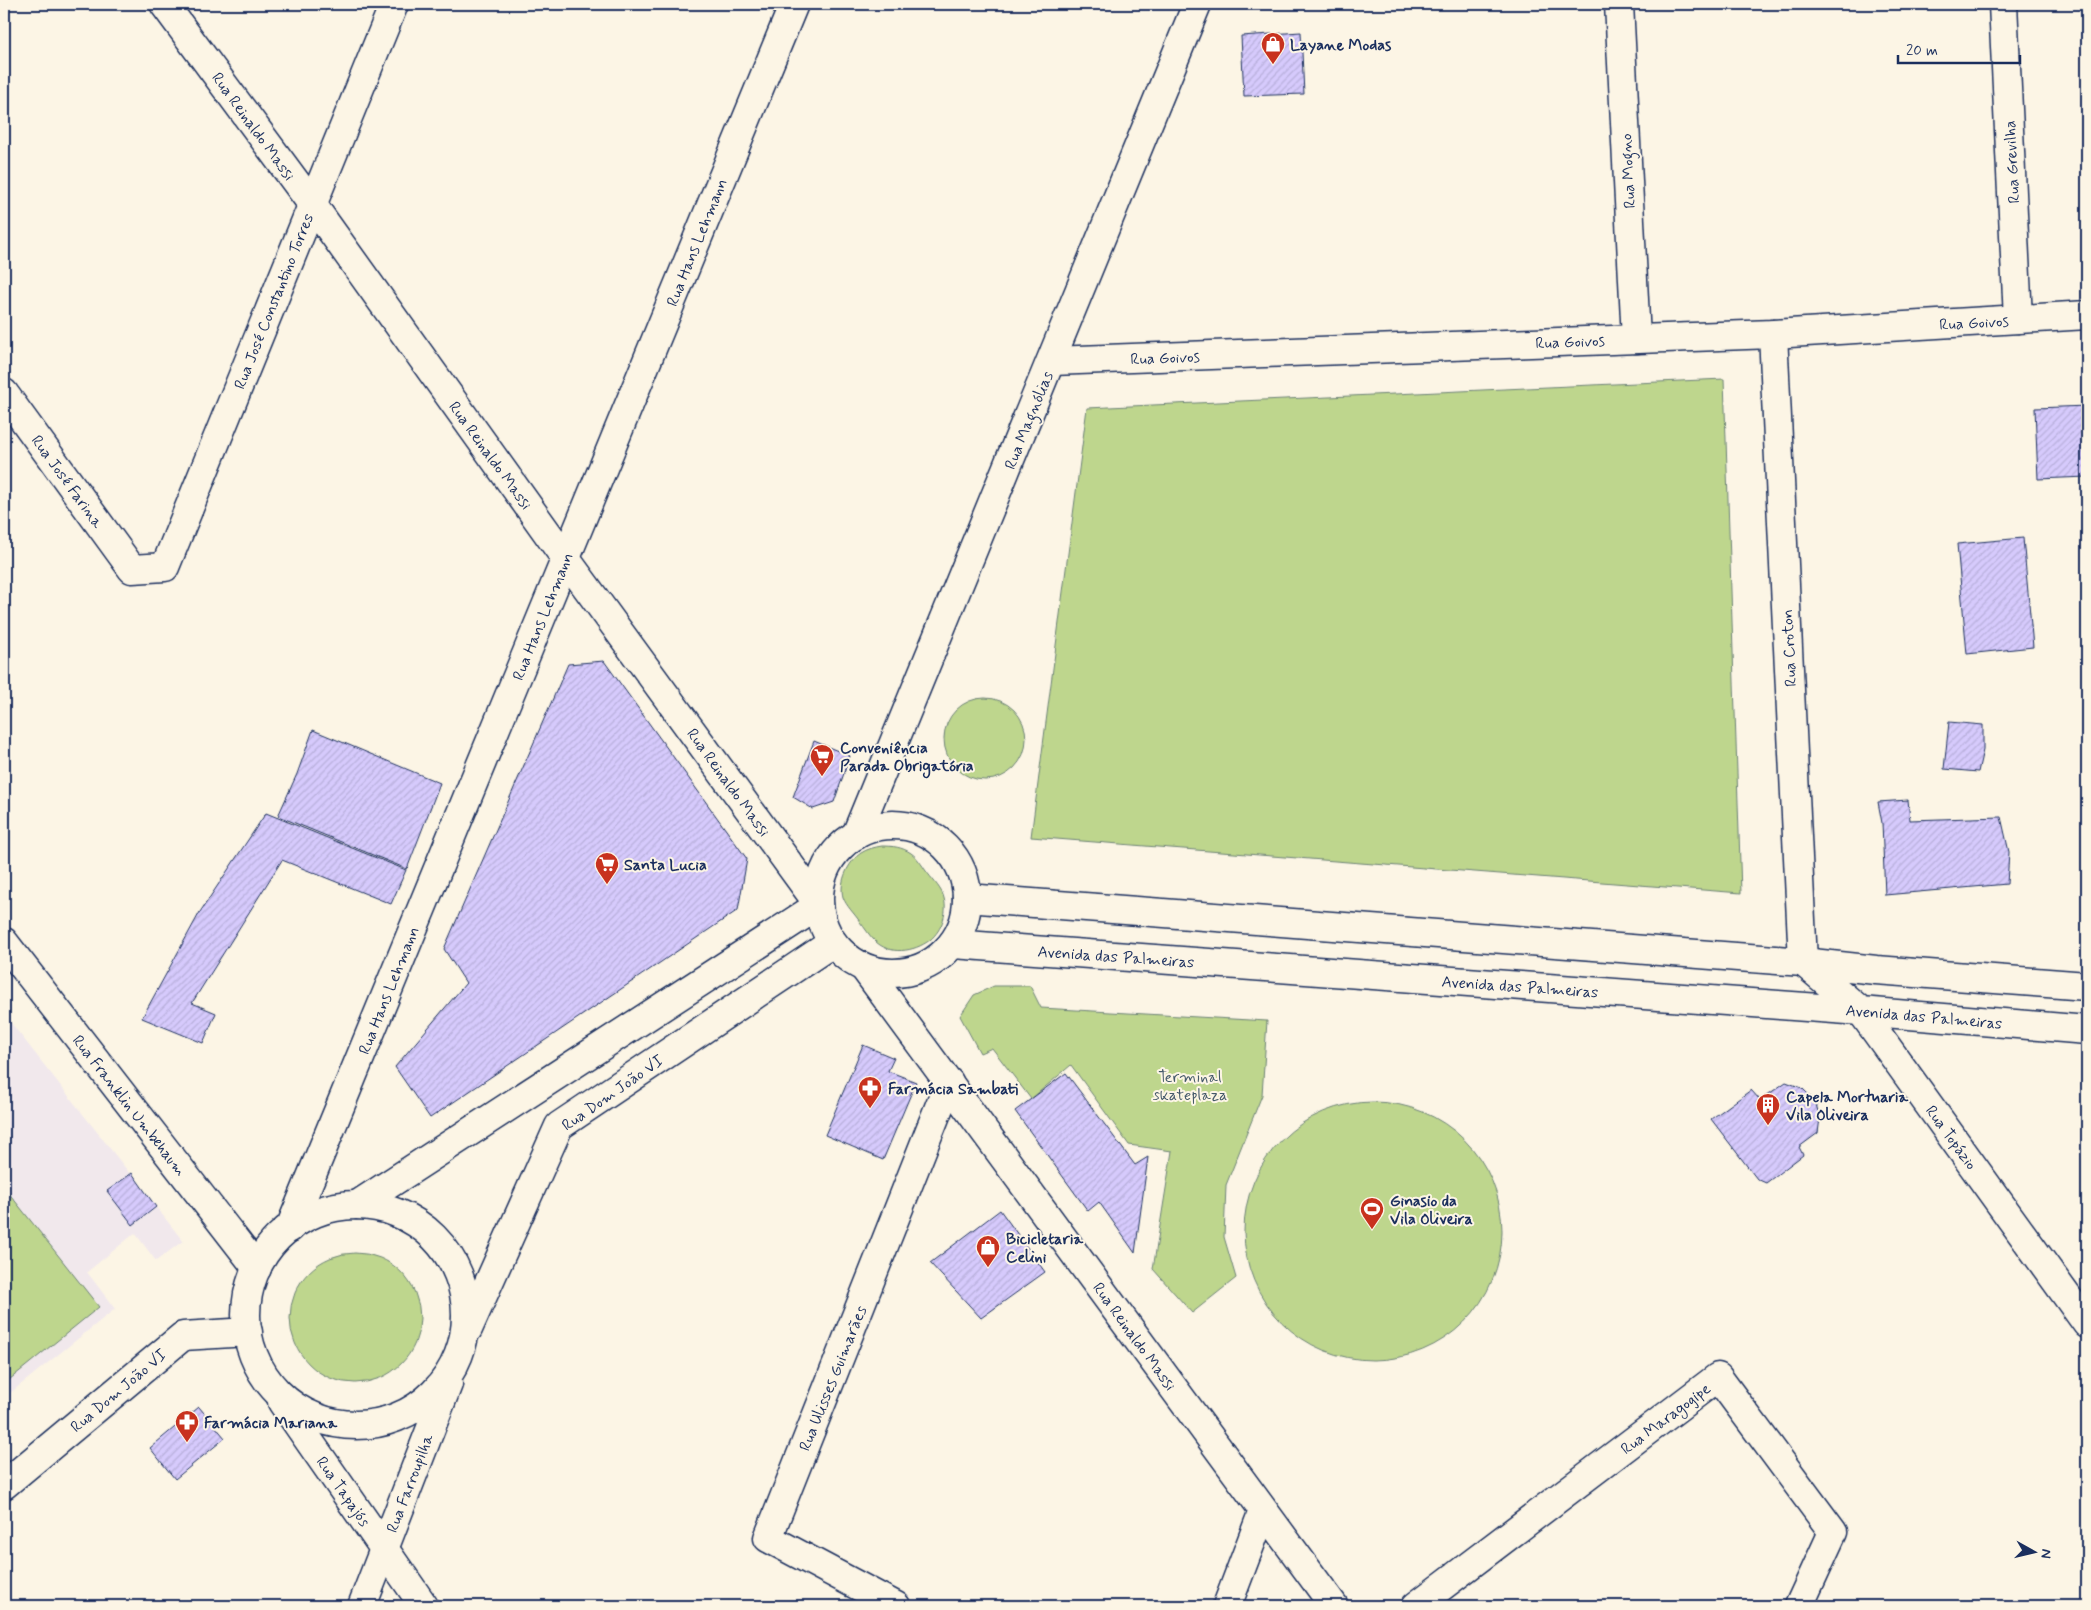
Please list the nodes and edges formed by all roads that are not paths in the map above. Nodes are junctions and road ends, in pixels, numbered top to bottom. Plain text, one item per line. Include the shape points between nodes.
1 (164, 4) edge
2 (394, 4) edge
3 (794, 4) edge
4 (1197, 4) edge
5 (1619, 4) edge
6 (2003, 4) edge
7 (312, 204) junction
8 (2087, 315) edge
9 (2018, 319) junction
10 (1773, 334) junction
11 (1636, 339) junction
12 (1052, 361) junction
13 (4, 393) edge
14 (566, 559) junction
15 (132, 568) joint
16 (856, 835) junction
17 (968, 898) junction
18 (818, 905) junction
19 (4, 942) edge
20 (832, 943) junction
21 (953, 944) junction
22 (1804, 962) junction
23 (865, 969) junction
24 (2087, 986) edge
25 (1861, 1011) junction
26 (2087, 1030) edge
27 (949, 1082) junction
28 (357, 1205) junction
29 (290, 1228) junction
30 (257, 1268) junction
31 (2087, 1324) edge
32 (248, 1332) junction
33 (460, 1350) junction
34 (264, 1376) junction
35 (4, 1485) edge
36 (1263, 1511) junction
37 (384, 1549) junction
38 (362, 1606) edge
39 (424, 1606) edge
40 (896, 1606) edge
41 (1227, 1606) edge
42 (1334, 1606) edge
43 (1416, 1606) edge
44 (1799, 1606) edge

1 - 7 street, Rua Reinaldo Massi
2 - 7 street, Rua José Constantino Torres
3 - 14 street, Rua Hans Lehmann
4 - 12 street, Rua Magnólias
5 - 11 street, Rua Mogno
6 - 9 street, Rua Grevilha
7 - 14 street, Rua Reinaldo Massi
7 - 15 street, Rua José Constantino Torres via 165,568
8 - 9 street, Rua Goivos
9 - 10 street, Rua Goivos
10 - 11 street, Rua Goivos
10 - 22 street, Rua Croton
11 - 12 street, Rua Goivos
12 - 16 street, Rua Magnólias
13 - 15 street, Rua José Farina
14 - 18 street, Rua Reinaldo Massi
14 - 29 street, Rua Hans Lehmann
16 - 17 street via 876,826 920,829 939,840 954,856 964,876
16 - 18 street via 827,864 820,884
17 - 21 street via 961,930
17 - 22 street
18 - 20 street
18 - 28 street
19 - 30 street, Rua Franklin Umbehaum
20 - 23 street
20 - 33 street, Rua Dom João VI via 559,1126
21 - 23 street via 935,961 913,971 889,974
21 - 25 street, Avenida das Palmeiras
22 - 24 street
22 - 25 street, Rua Topázio
23 - 27 street, Rua Reinaldo Massi
25 - 26 street, Avenida das Palmeiras
25 - 31 street, Rua Topázio
27 - 36 street, Rua Reinaldo Massi
27 - 40 street, Rua Ulisses Guimarães via 768,1538
28 - 29 street via 310,1215
28 - 33 street via 381,1207 404,1216 425,1229 442,1246 464,1290 466,1315
29 - 30 street via 271,1246
30 - 32 street via 246,1311
32 - 34 street
32 - 35 street, Rua Dom João VI via 183,1336
33 - 34 street via 446,1380 430,1398 410,1412 388,1421 365,1425 319,1420 279,1394
33 - 37 street, Rua Farroupilha
34 - 37 street, Rua Tapajós
36 - 41 street
36 - 42 street, Rua Reinaldo Massi
37 - 38 street, Rua Farroupilha
37 - 39 street, Rua Tapajós
43 - 44 street, Rua Maragogipe via 1718,1377 1833,1532

